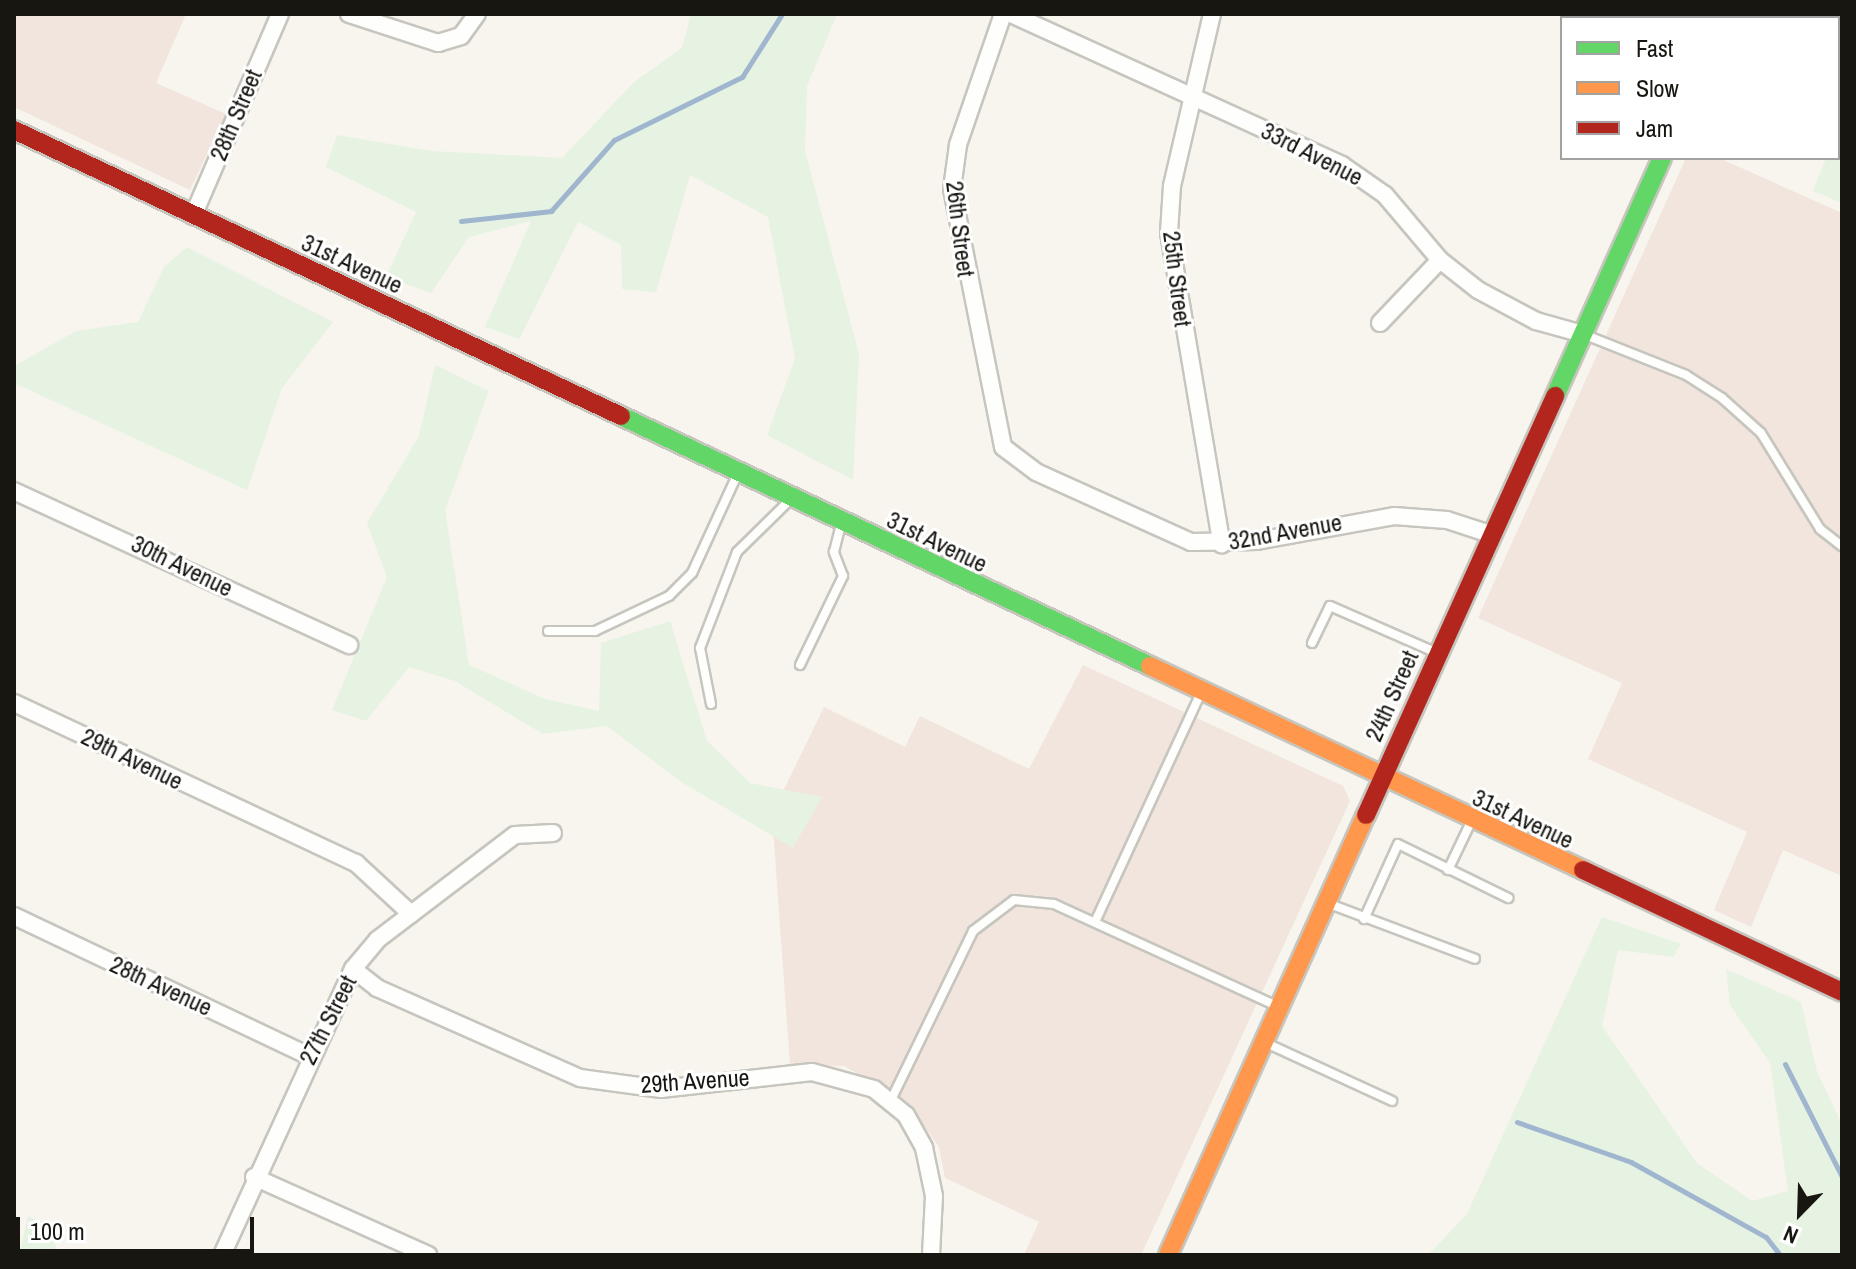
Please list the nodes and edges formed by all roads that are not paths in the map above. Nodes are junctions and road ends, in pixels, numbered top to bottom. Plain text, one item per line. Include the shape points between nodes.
1 (280, 14) edge
2 (349, 14) edge
3 (477, 14) edge
4 (1003, 14) edge
5 (1011, 14) edge
6 (1212, 14) edge
7 (1193, 97) junction
8 (14, 130) edge
9 (1661, 160) edge
10 (193, 216) junction
11 (1440, 260) junction
12 (1380, 323) dead end
13 (1583, 334) junction
14 (1003, 447) joint
15 (738, 474) junction
16 (14, 491) edge
17 (791, 499) junction
18 (841, 523) junction
19 (1493, 535) junction
20 (1222, 545) junction
21 (1842, 546) edge
22 (548, 631) dead end
23 (1312, 643) dead end
24 (349, 645) dead end
25 (1438, 654) junction
26 (800, 665) dead end
27 (1201, 693) junction
28 (14, 703) edge
29 (711, 704) dead end
30 (1382, 779) junction
31 (1471, 822) junction
32 (553, 833) dead end
33 (1448, 870) junction
34 (1508, 898) dead end
35 (1326, 902) junction
36 (411, 914) junction
37 (14, 916) edge
38 (1364, 919) junction
39 (1095, 922) junction
40 (1475, 959) dead end
41 (353, 969) junction
42 (1842, 992) edge
43 (1279, 1007) junction
44 (1263, 1042) junction
45 (309, 1056) junction
46 (891, 1100) junction
47 (1392, 1101) dead end
48 (254, 1177) junction
49 (222, 1255) edge
50 (428, 1255) edge
51 (931, 1255) edge
52 (1168, 1255) edge

1 - 10 street, 28th Street
2 - 3 street via 438,43 461,36
4 - 14 street, 26th Street via 958,145 952,189
5 - 7 street, 33rd Avenue
6 - 7 street, 25th Street
7 - 11 street, 33rd Avenue via 1368,181
7 - 20 street, 25th Street via 1172,186 1171,258
8 - 10 street, 31st Avenue
9 - 13 street, 24th Street
10 - 15 street, 31st Avenue
11 - 12 street
11 - 13 street, 33rd Avenue via 1499,304
13 - 19 street, 24th Street
13 - 21 lane via 1686,375 1722,398 1761,433 1820,529
14 - 20 street, 32nd Avenue via 1036,472 1173,537
15 - 17 street, 31st Avenue
15 - 22 lane via 692,573 669,596 595,631
16 - 24 street, 30th Avenue
17 - 18 street, 31st Avenue
17 - 29 lane via 737,552 700,648
18 - 26 lane via 834,552 843,576
18 - 27 street, 31st Avenue
19 - 20 street, 32nd Avenue via 1447,520 1394,516
19 - 25 street, 24th Street
23 - 25 lane via 1330,606
25 - 30 street, 24th Street
27 - 30 street, 31st Avenue
27 - 39 lane
28 - 36 street, 29th Avenue via 356,863
30 - 31 street, 31st Avenue
30 - 35 street, 24th Street
31 - 33 lane
31 - 42 street, 31st Avenue
32 - 36 street, 27th Street via 515,835
33 - 34 lane
33 - 38 lane via 1398,844
35 - 38 lane
35 - 43 street, 24th Street
36 - 41 street, 27th Street
37 - 45 street, 28th Avenue
38 - 40 lane
39 - 43 lane
39 - 46 lane via 1026,899 988,913
41 - 45 street, 27th Street
41 - 46 street, 29th Avenue via 391,995 580,1078 661,1089 812,1072 845,1076
43 - 44 street, 24th Street
44 - 47 lane
44 - 52 street, 24th Street
45 - 48 street, 27th Street
46 - 51 street via 930,1169
48 - 49 street, 27th Street
48 - 50 street

